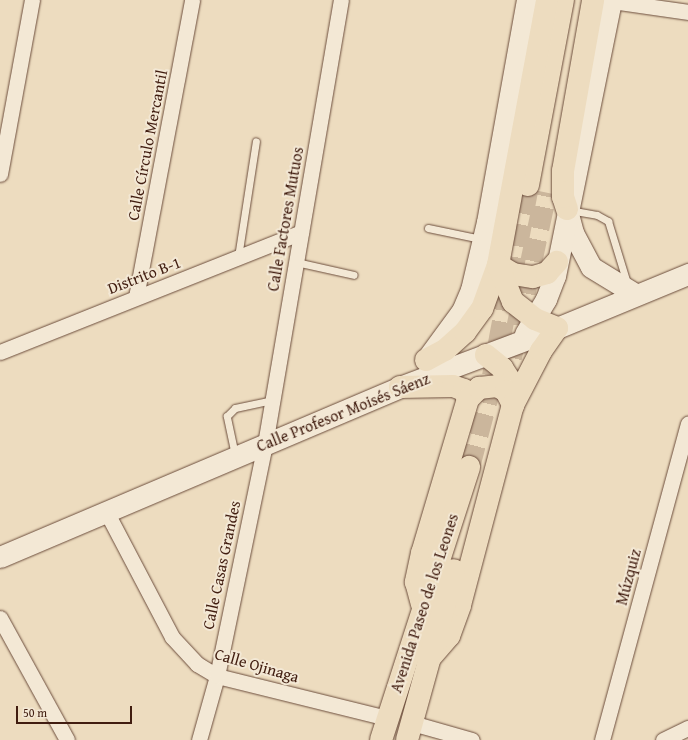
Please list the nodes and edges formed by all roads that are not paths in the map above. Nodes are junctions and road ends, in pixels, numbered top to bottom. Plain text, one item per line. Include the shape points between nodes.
1 (32, 0) edge
2 (192, 0) edge
3 (341, 0) edge
4 (527, 0) edge
5 (547, 0) edge
6 (563, 0) edge
7 (580, 0) edge
8 (605, 0) edge
9 (688, 12) edge
10 (256, 141) dead end
11 (0, 174) edge
12 (567, 209) junction
13 (428, 228) dead end
14 (485, 231) junction
15 (302, 232) junction
16 (238, 258) junction
17 (296, 262) junction
18 (557, 262) junction
19 (498, 265) junction
20 (688, 274) edge
21 (354, 275) dead end
22 (635, 294) junction
23 (136, 297) junction
24 (535, 319) junction
25 (557, 328) junction
26 (519, 342) junction
27 (0, 352) edge
28 (486, 355) junction
29 (426, 360) junction
30 (400, 387) junction
31 (468, 399) junction
32 (273, 400) junction
33 (513, 405) junction
34 (688, 423) edge
35 (265, 444) junction
36 (235, 457) junction
37 (107, 513) junction
38 (0, 557) edge
39 (422, 604) junction
40 (0, 618) edge
41 (428, 660) junction
42 (217, 676) junction
43 (387, 718) junction
44 (688, 728) edge
45 (410, 731) edge
46 (67, 740) edge
47 (199, 740) edge
48 (381, 740) edge
49 (472, 740) edge
50 (602, 740) edge
51 (663, 740) edge

1 - 11 street
2 - 23 street, Calle Círculo Mercantil
3 - 15 street, Calle Factores Mutuos
4 - 14 street
5 - 19 main road
6 - 7 main road via 537,189
8 - 9 street
8 - 12 main road via 563,172 563,197
10 - 16 lane
12 - 18 street
12 - 22 street via 573,233 591,267
12 - 22 lane via 597,215 608,221 621,273
13 - 14 lane
14 - 19 street
14 - 29 street via 462,311
15 - 16 street, Distrito B-1
15 - 17 street, Calle Factores Mutuos
16 - 23 street, Distrito B-1
17 - 21 lane
17 - 32 street, Calle Factores Mutuos
18 - 19 main road via 547,273 534,277 513,274
18 - 24 street via 546,299
19 - 24 main road via 513,302
19 - 29 main road via 482,309 465,332 445,350
20 - 22 street, Calle Profesor Moisés Sáenz
22 - 25 street, Calle Profesor Moisés Sáenz
23 - 27 street, Distrito B-1
24 - 25 main road
24 - 26 street
25 - 26 street, Calle Profesor Moisés Sáenz
25 - 33 main road via 540,351
26 - 28 street, Calle Profesor Moisés Sáenz
28 - 30 street, Calle Profesor Moisés Sáenz
28 - 33 main road via 511,382
29 - 30 street
30 - 31 main road via 453,386 464,390
30 - 35 street, Calle Profesor Moisés Sáenz
31 - 33 main road via 479,388 497,386 506,391
31 - 39 main road via 422,553 416,582
32 - 35 street, Calle Factores Mutuos
32 - 36 lane via 235,408 226,416
33 - 41 main road via 460,605 449,636
34 - 50 street, Múzquiz
35 - 36 street, Calle Profesor Moisés Sáenz
35 - 42 street, Calle Casas Grandes
36 - 37 street, Calle Profesor Moisés Sáenz
37 - 38 street, Calle Profesor Moisés Sáenz
37 - 42 street, Calle Ojinaga via 172,637 183,652
39 - 41 main road, Avenida Paseo de los Leones via 476,469
39 - 43 main road, Avenida Paseo de los Leones
40 - 46 street
41 - 45 main road, Avenida Paseo de los Leones
42 - 43 street, Calle Ojinaga
42 - 47 street, Calle Casas Grandes
43 - 48 main road, Avenida Paseo de los Leones
44 - 51 street
45 - 49 street

